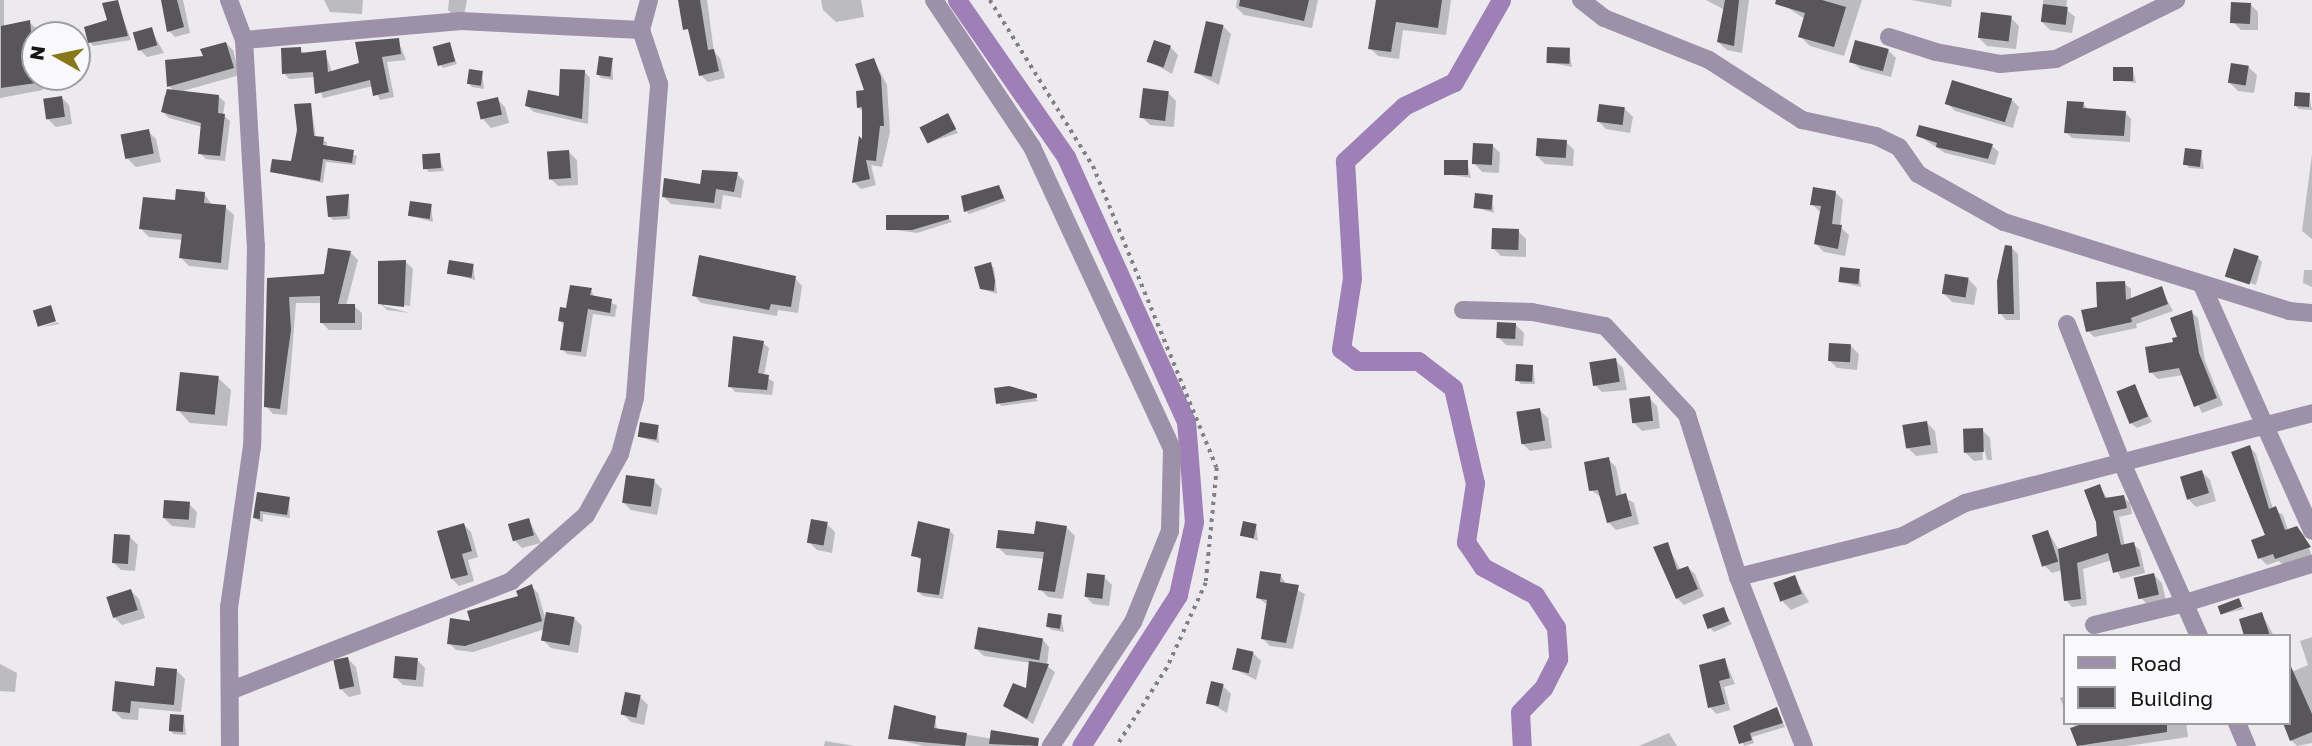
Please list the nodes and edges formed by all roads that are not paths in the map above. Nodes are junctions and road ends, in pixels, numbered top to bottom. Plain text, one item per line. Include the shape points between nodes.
1 (229, 0) edge
2 (649, 0) edge
3 (934, 0) edge
4 (1581, 0) edge
5 (2176, 0) edge
6 (641, 30) junction
7 (1889, 37) dead end
8 (244, 40) junction
9 (2202, 285) junction
10 (1463, 310) dead end
11 (2312, 313) edge
12 (2067, 324) dead end
13 (2312, 413) edge
14 (2264, 425) junction
15 (2122, 463) junction
16 (2312, 531) edge
17 (2312, 564) edge
18 (1738, 577) junction
19 (2185, 603) junction
20 (2094, 625) dead end
21 (2198, 634) edge
22 (232, 690) junction
23 (2238, 725) edge
24 (230, 746) edge
25 (1051, 746) edge
26 (1804, 746) edge
27 (2246, 746) edge

1 - 8 street
2 - 6 street
3 - 25 street via 1032,147 1172,449 1170,531 1160,557 1133,622
4 - 9 street via 1604,18 1709,60 1802,120 1877,136 1899,147 1918,174 2004,222
5 - 7 street via 2056,60 2000,64
6 - 8 street via 461,21
6 - 22 street via 659,84 635,398 620,454 586,515 511,581
8 - 22 street via 257,246 252,446 229,607
9 - 11 street via 2289,311
9 - 14 street
10 - 18 street via 1532,312 1605,327 1687,415
12 - 15 street
13 - 14 street
14 - 15 street
14 - 16 street
15 - 18 street via 1965,503 1903,536
15 - 19 street
17 - 19 street
18 - 26 street
19 - 20 street
19 - 21 street
22 - 24 street
23 - 27 street

